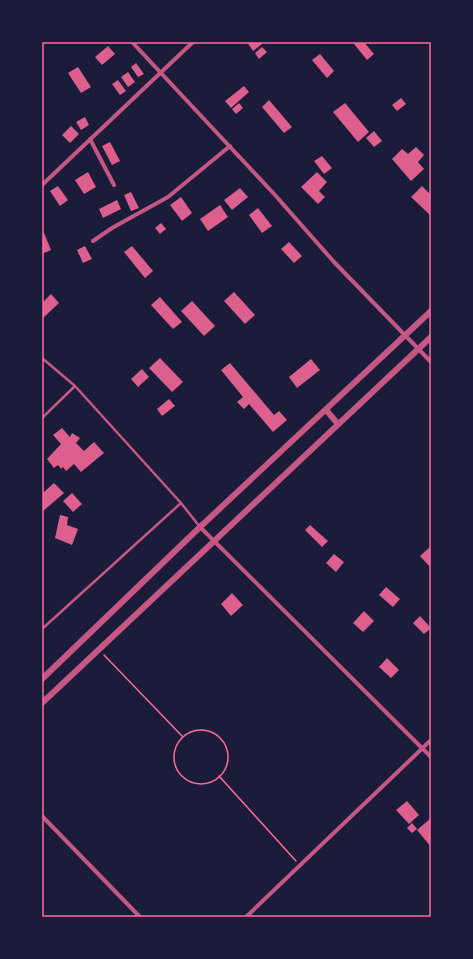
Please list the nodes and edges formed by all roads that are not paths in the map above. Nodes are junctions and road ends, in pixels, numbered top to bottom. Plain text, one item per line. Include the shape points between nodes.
1 (132, 42) edge
2 (193, 42) edge
3 (160, 73) junction
4 (90, 139) junction
5 (230, 146) junction
6 (42, 185) edge
7 (114, 185) dead end
8 (93, 241) dead end
9 (431, 310) edge
10 (406, 334) junction
11 (431, 337) edge
12 (419, 348) junction
13 (42, 358) edge
14 (431, 362) edge
15 (75, 386) junction
16 (326, 410) junction
17 (42, 418) edge
18 (338, 424) junction
19 (181, 503) junction
20 (200, 527) junction
21 (213, 541) junction
22 (42, 629) edge
23 (42, 679) edge
24 (42, 703) edge
25 (431, 740) edge
26 (424, 748) junction
27 (431, 756) edge
28 (42, 816) edge
29 (140, 917) edge
30 (246, 917) edge

1 - 3 street
2 - 3 street
3 - 4 street
3 - 5 street
4 - 6 street
4 - 7 street
5 - 8 street via 168,197
5 - 10 street via 334,262
9 - 10 street
10 - 12 street
10 - 16 street
11 - 12 street
12 - 14 street
12 - 18 street
13 - 15 lane
15 - 17 lane
15 - 19 lane
16 - 18 street
16 - 20 street
18 - 21 street
19 - 20 lane
19 - 22 lane
20 - 21 street
20 - 23 street
21 - 24 street
21 - 26 street
25 - 26 street
26 - 27 street
26 - 30 street
28 - 29 street

